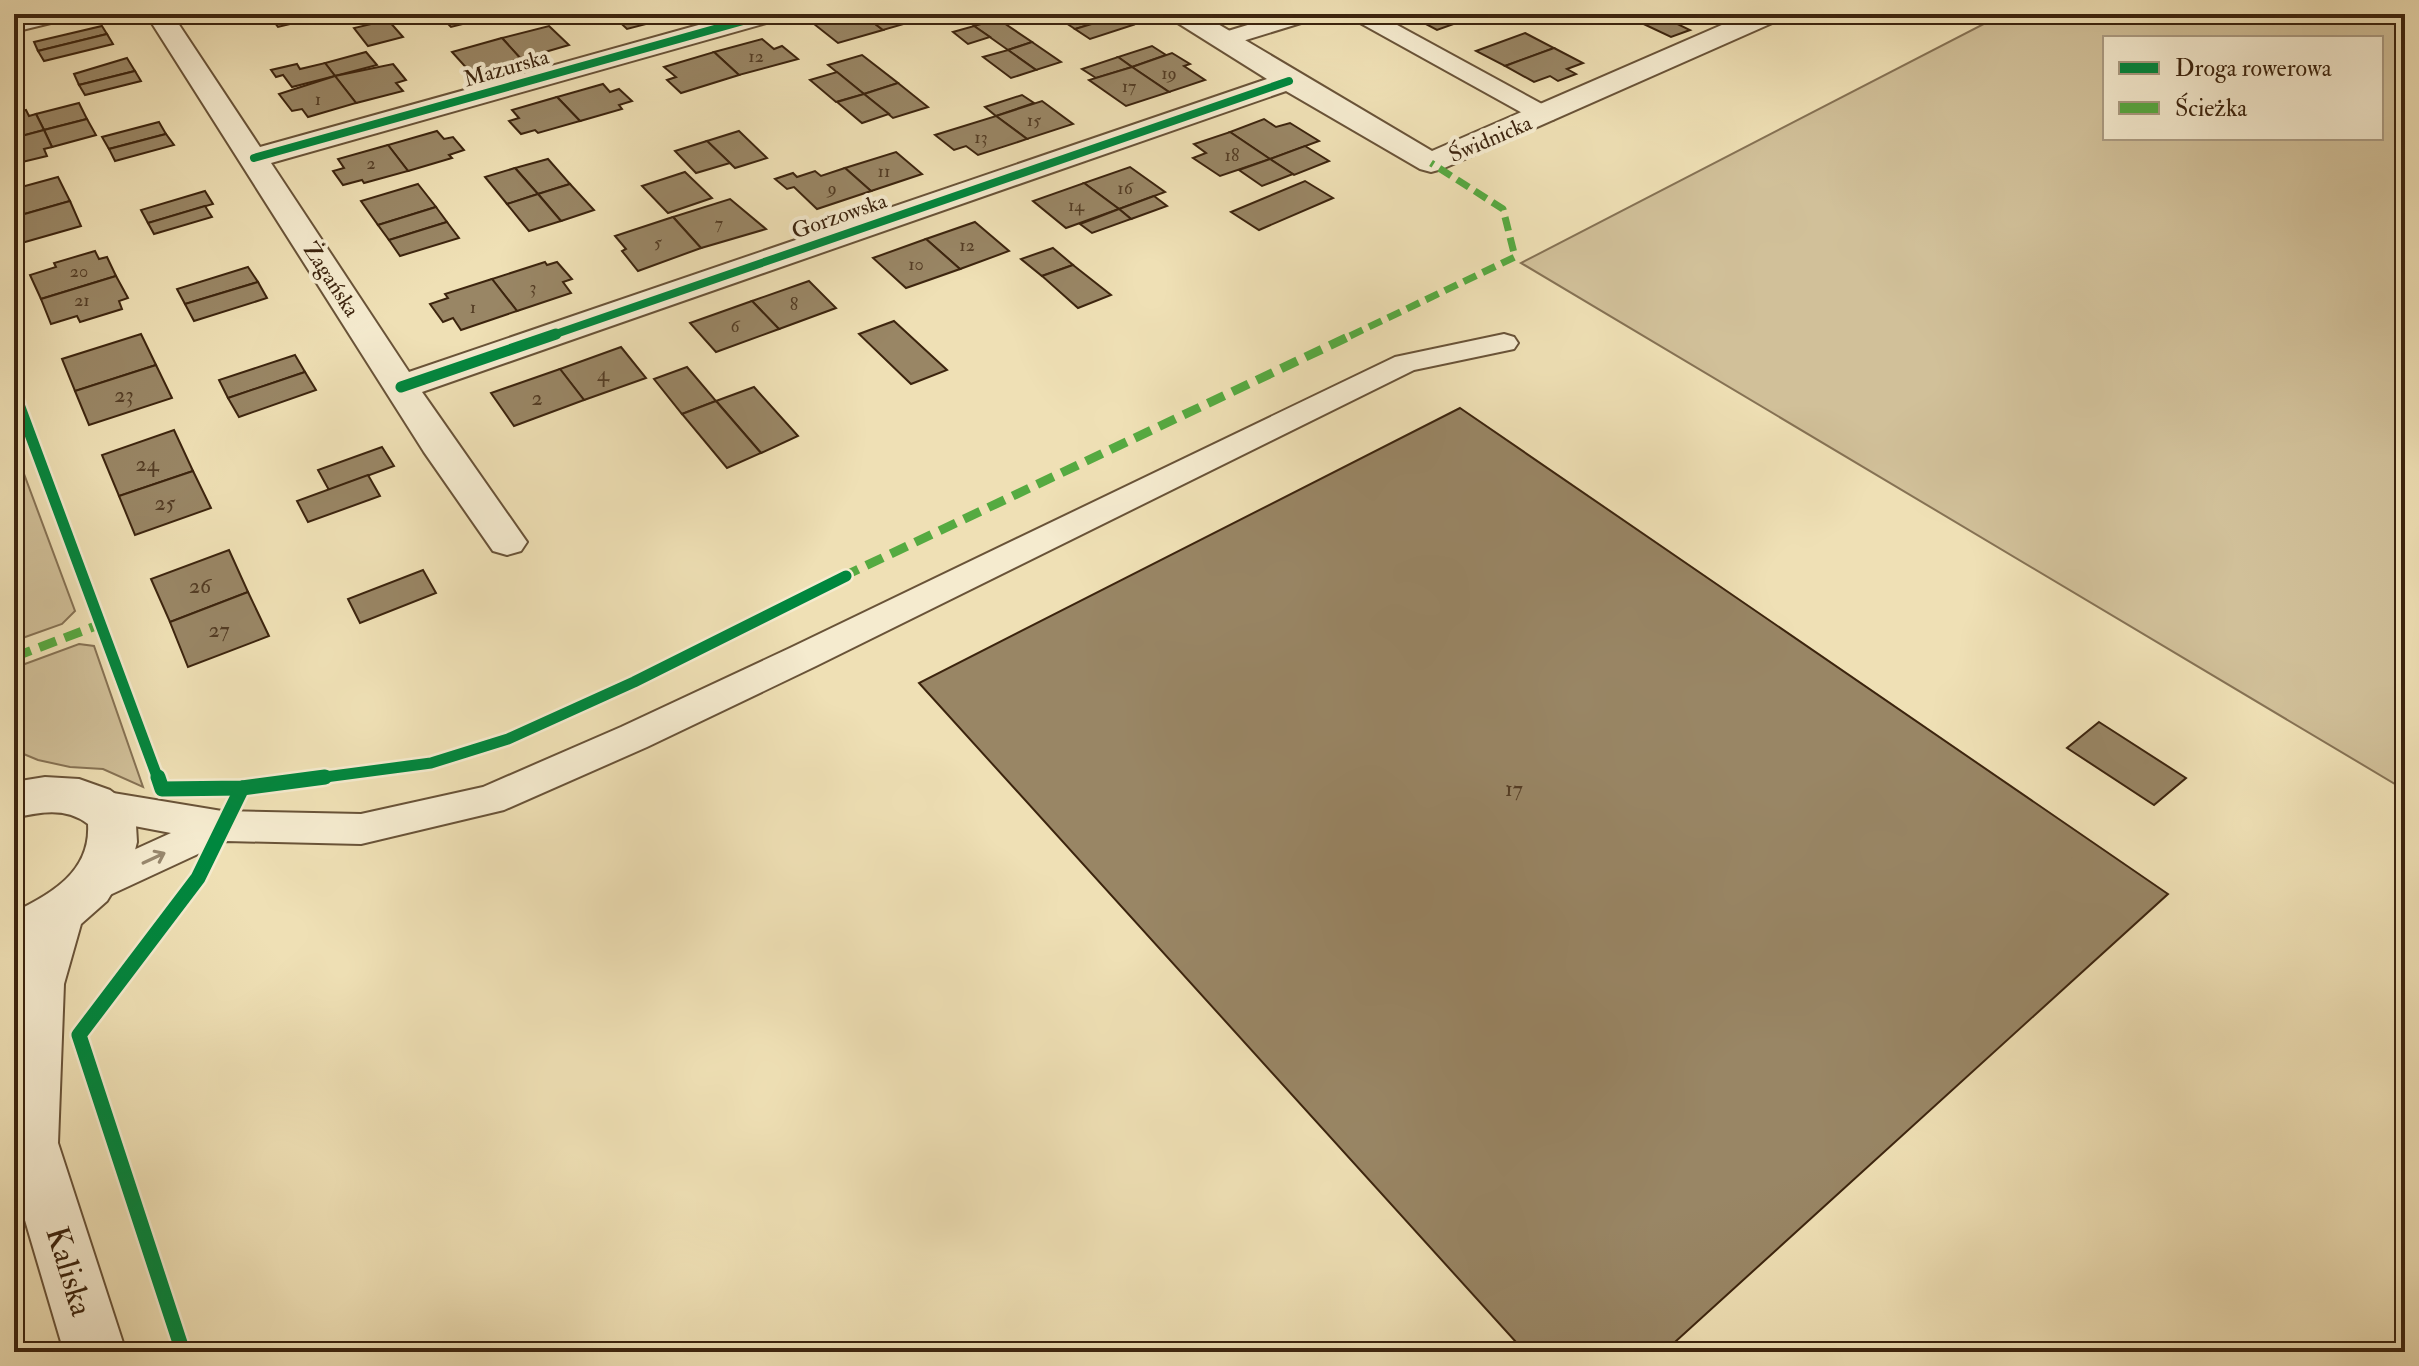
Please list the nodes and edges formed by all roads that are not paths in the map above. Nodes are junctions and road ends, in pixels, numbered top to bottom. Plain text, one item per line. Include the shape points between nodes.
1 (54, 14) edge
2 (159, 14) edge
3 (768, 14) edge
4 (1182, 14) edge
5 (1306, 14) edge
6 (1361, 14) edge
7 (1770, 14) edge
8 (14, 24) edge
9 (1223, 40) junction
10 (1289, 81) junction
11 (1544, 115) junction
12 (254, 158) junction
13 (1504, 343) dead end
14 (401, 387) junction
15 (507, 542) dead end
16 (24, 791) edge
17 (101, 806) junction
18 (222, 826) junction
19 (53, 912) edge
20 (22, 1131) edge
21 (95, 1352) edge

1 - 8 street
2 - 12 street, Żagańska
3 - 12 street, Mazurska
4 - 9 street, Świdnicka
5 - 9 lane
6 - 11 lane
7 - 11 street, Świdnicka
9 - 10 street, Świdnicka
10 - 11 street, Świdnicka via 1431,163
10 - 14 street, Gorzowska
12 - 14 street, Żagańska
13 - 18 lane via 1405,363 747,683 490,800 361,829
14 - 15 street, Żagańska
16 - 17 street via 81,796
17 - 18 lane
17 - 19 street, Kaliska via 112,823 113,843 105,867
19 -> 18 lane
19 - 20 street, Kaliska via 38,984
20 - 21 street, Kaliska

